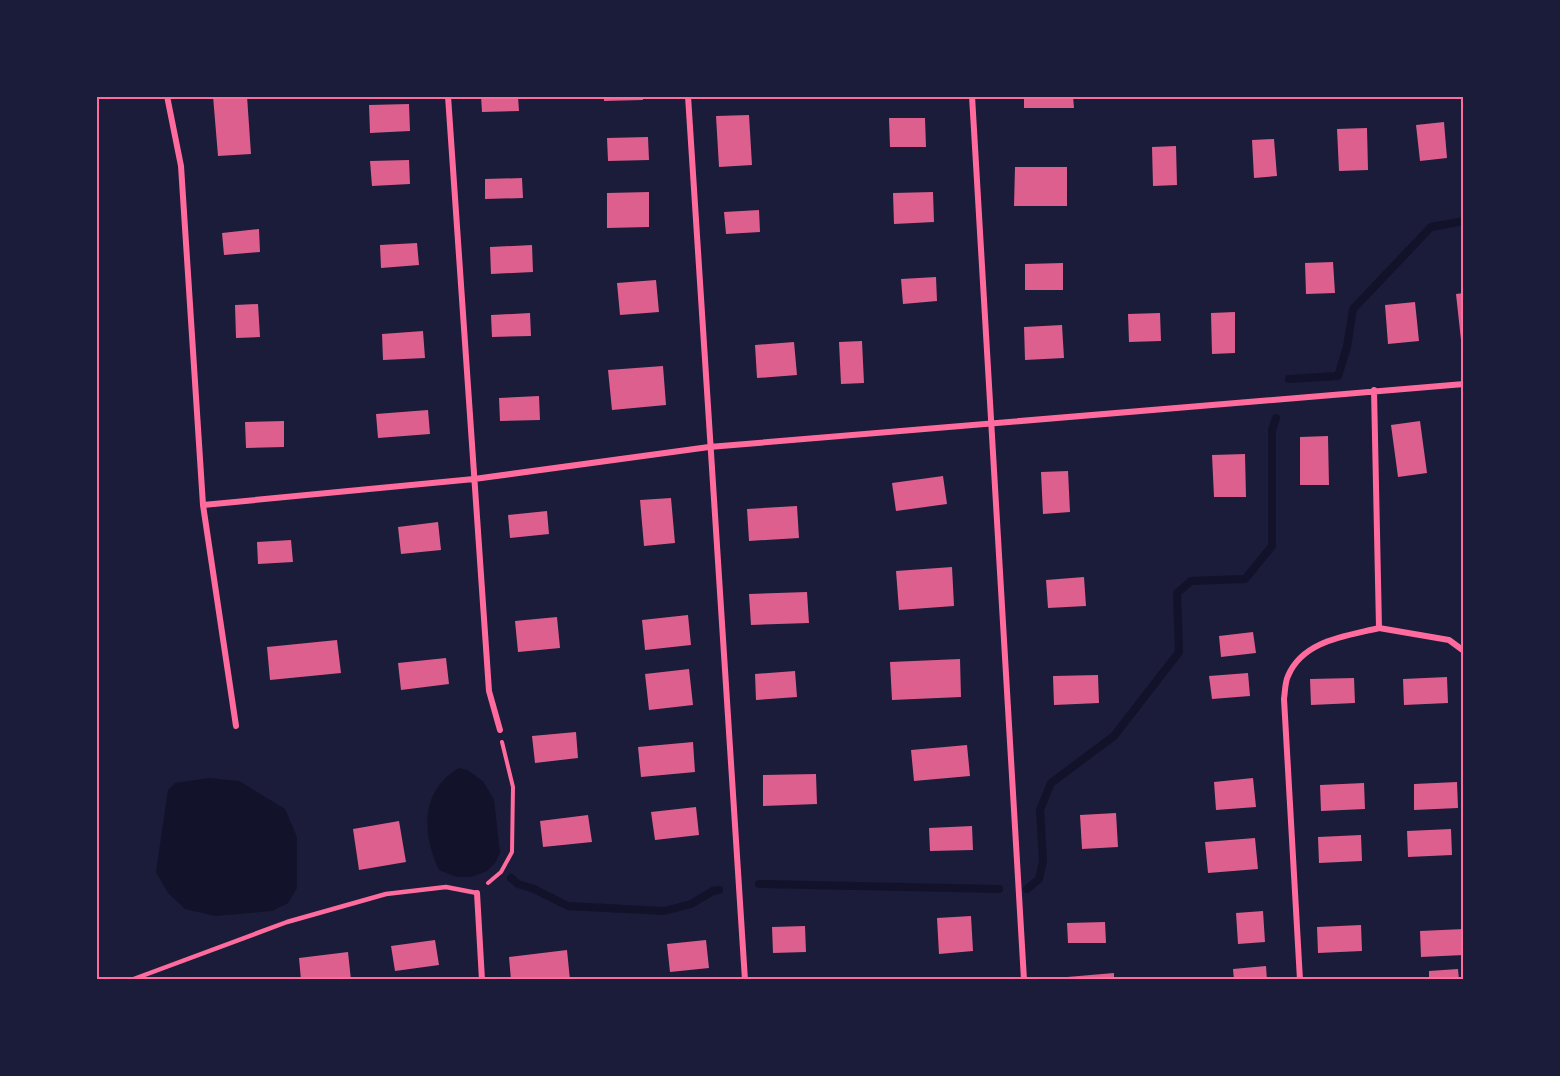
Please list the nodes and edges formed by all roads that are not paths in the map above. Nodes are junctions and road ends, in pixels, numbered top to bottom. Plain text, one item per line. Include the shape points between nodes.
1 (167, 96) edge
2 (448, 96) edge
3 (688, 96) edge
4 (972, 96) edge
5 (1464, 384) edge
6 (1374, 390) junction
7 (991, 422) junction
8 (709, 447) junction
9 (474, 479) junction
10 (203, 505) junction
11 (1379, 628) junction
12 (1464, 651) edge
13 (236, 726) dead end
14 (500, 730) road end
15 (477, 893) joint
16 (131, 980) edge
17 (482, 980) edge
18 (745, 980) edge
19 (1024, 980) edge
20 (1300, 980) edge

1 - 10 street via 181,166
2 - 9 street
3 - 8 street
4 - 7 street
5 - 6 street
6 - 7 street
6 - 11 street
7 - 8 street
7 - 19 street
8 - 9 street
8 - 18 street
9 - 10 street
9 - 14 street via 489,691
10 - 13 street
11 - 12 street via 1449,640
11 - 20 street via 1311,649 1287,676 1284,699
15 - 16 lane via 446,887 386,894 287,922
15 - 17 street

